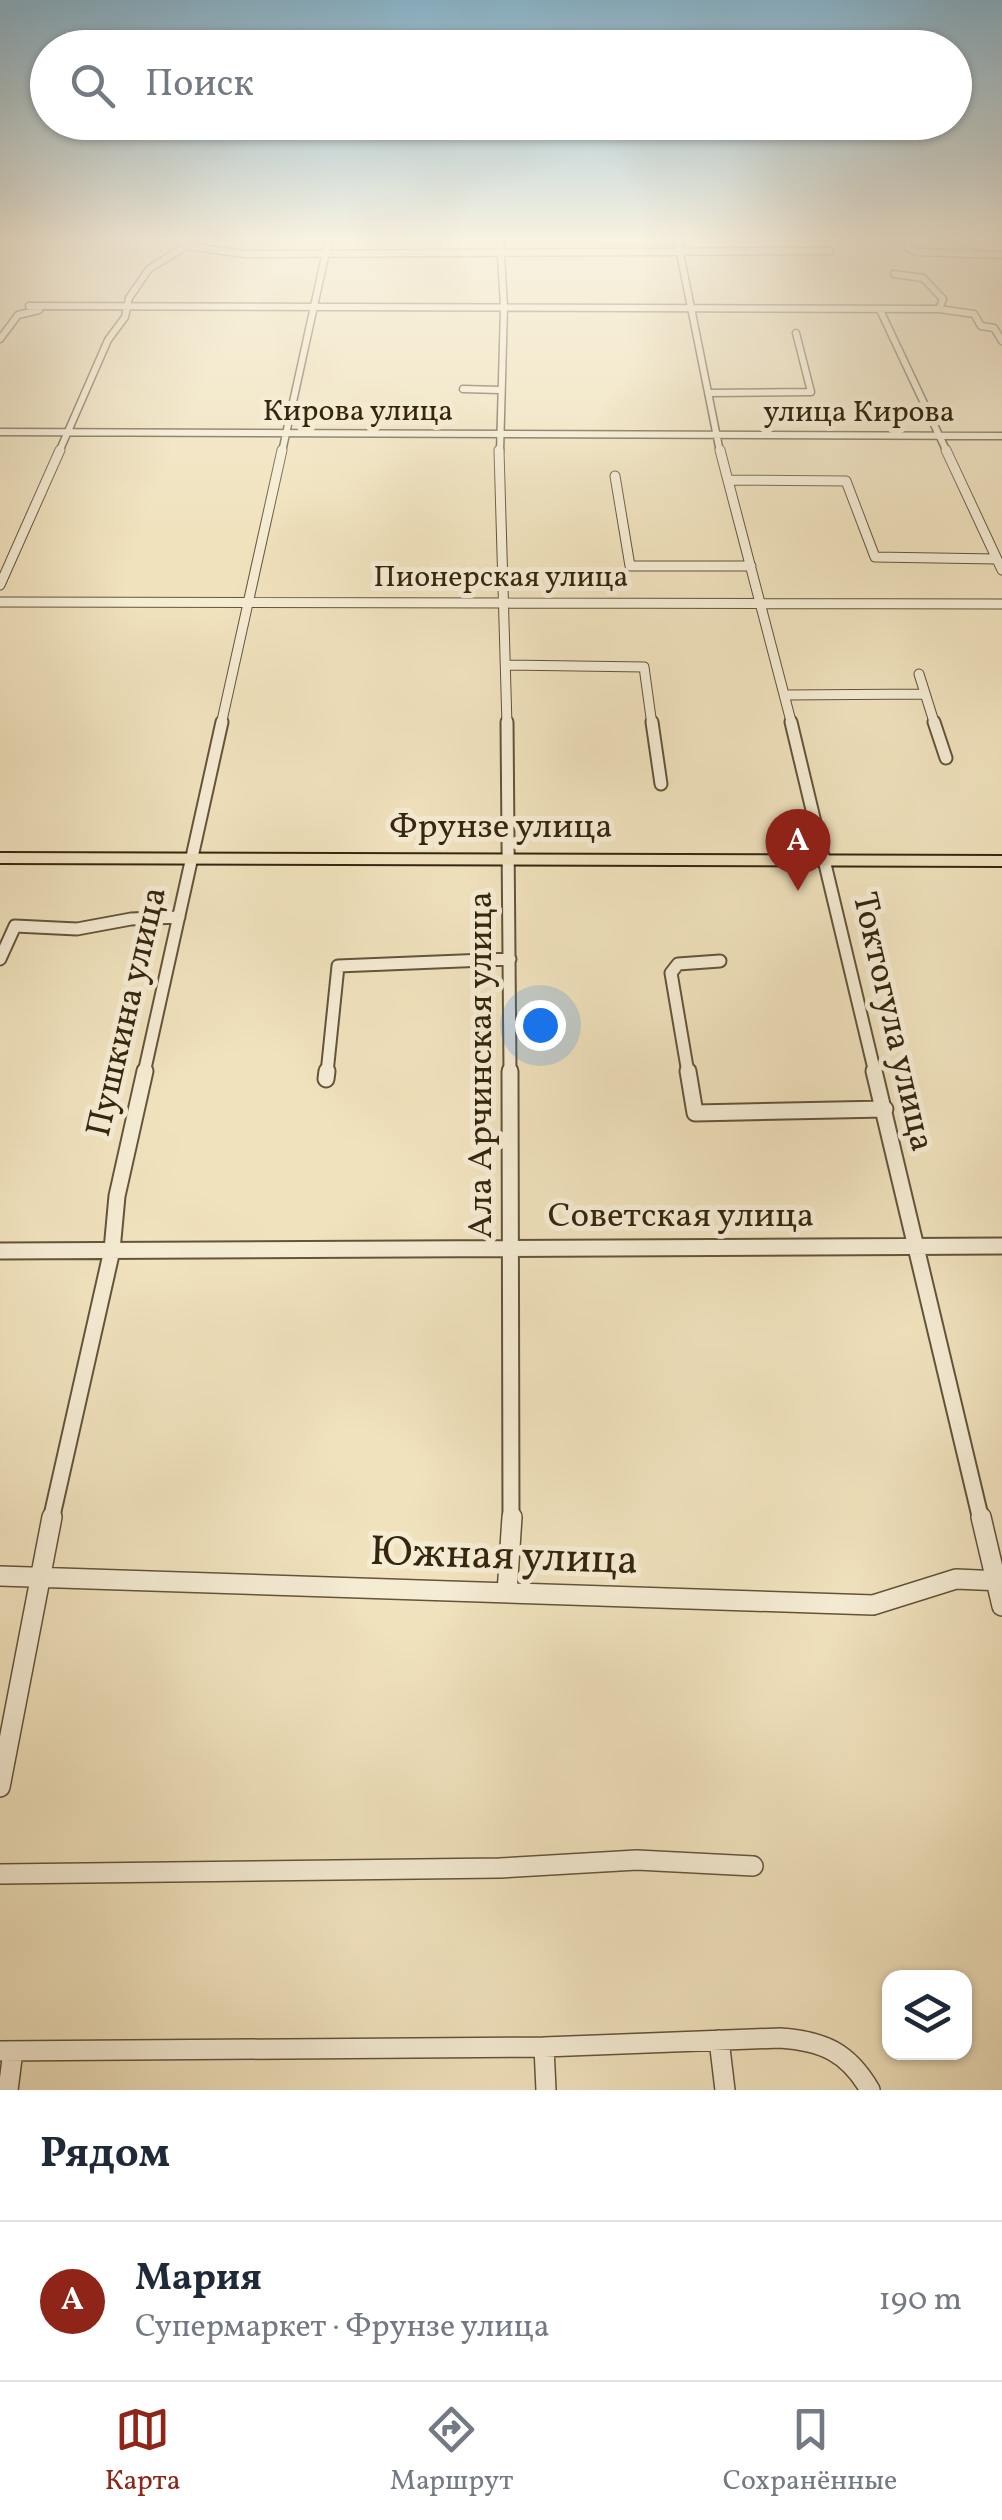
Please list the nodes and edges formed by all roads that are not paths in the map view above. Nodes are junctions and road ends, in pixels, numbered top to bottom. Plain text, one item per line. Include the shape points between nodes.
1 (113, 336) edge
2 (305, 336) edge
3 (503, 336) edge
4 (698, 336) edge
5 (797, 336) edge
6 (892, 336) edge
7 (463, 389) dead end
8 (500, 390) junction
9 (708, 393) junction
10 (0, 432) edge
11 (67, 433) junction
12 (499, 434) junction
13 (283, 435) junction
14 (716, 436) junction
15 (938, 436) junction
16 (1002, 436) edge
17 (615, 476) dead end
18 (728, 480) junction
19 (997, 559) junction
20 (752, 566) junction
21 (1002, 570) edge
22 (0, 585) edge
23 (0, 602) edge
24 (504, 602) junction
25 (247, 603) junction
26 (761, 603) junction
27 (1002, 604) edge
28 (506, 665) junction
29 (919, 674) dead end
30 (926, 694) junction
31 (785, 695) junction
32 (946, 758) dead end
33 (661, 784) dead end
34 (0, 846) edge
35 (1002, 848) edge
36 (195, 853) junction
37 (824, 854) junction
38 (510, 855) junction
39 (0, 858) edge
40 (1002, 861) edge
41 (179, 917) junction
42 (0, 959) edge
43 (510, 959) junction
44 (720, 962) dead end
45 (326, 1079) dead end
46 (885, 1109) junction
47 (509, 1246) junction
48 (1002, 1246) edge
49 (916, 1247) junction
50 (112, 1250) junction
51 (0, 1251) edge
52 (0, 1576) edge
53 (38, 1577) junction
54 (999, 1580) edge
55 (506, 1593) junction
56 (1002, 1606) edge
57 (0, 1787) edge
58 (752, 1866) dead end
59 (0, 1874) edge
60 (719, 2040) junction
61 (544, 2047) junction
62 (7, 2051) edge
63 (8, 2090) edge
64 (546, 2090) edge
65 (724, 2090) edge
66 (870, 2090) edge

1 - 11 street
2 - 13 street, Пушкина улица
3 - 8 street, Ала Арчинская улица
4 - 9 street, Токтогула улица
5 - 9 street via 811,392
6 - 15 street
7 - 8 street
8 - 12 street, Ала Арчинская улица
9 - 14 street, Токтогула улица
10 - 11 street, Кирова улица
11 - 13 street, Кирова улица
11 - 22 street
12 - 13 street, Кирова улица
12 - 14 street, Кирова улица
12 - 24 street, Ала Арчинская улица
13 - 25 street, Пушкина улица
14 - 15 street, улица Кирова
14 - 18 street, Токтогула улица
15 - 16 street, улица Кирова
15 - 19 street
17 - 20 street via 630,566
18 - 19 street via 846,481 875,557
18 - 20 street, Токтогула улица
19 - 21 street
20 - 26 street, Токтогула улица
23 - 25 street, Пионерская улица
24 - 25 street, Пионерская улица
24 - 26 street, Пионерская улица
24 - 28 street, Ала Арчинская улица
25 - 36 street, Пушкина улица
26 - 27 street, Пионерская улица
26 - 31 street, Токтогула улица
28 - 33 street via 644,667
28 - 38 street, Ала Арчинская улица
29 - 30 street
30 - 31 street
30 - 32 street
31 - 37 street, Токтогула улица
34 - 36 main road, Фрунзе улица
35 - 37 main road, Фрунзе улица
36 - 38 main road, Фрунзе улица
36 - 39 main road, Фрунзе улица
36 - 41 street, Пушкина улица
37 - 38 main road, Фрунзе улица
37 - 40 main road, Фрунзе улица
37 - 46 street, Токтогула улица
38 - 43 street, Ала Арчинская улица
41 - 42 street via 77,929 16,926
41 - 50 street, Пушкина улица
43 - 45 street via 338,966
43 - 47 street, Ала Арчинская улица
44 - 46 street via 678,964 670,973 695,1113
46 - 49 street, Токтогула улица
47 - 49 street, Советская улица
47 - 50 street, Советская улица
47 - 55 street, Ала Арчинская улица via 514,1476
48 - 49 street, Советская улица
49 - 54 street, Токтогула улица
50 - 51 street, Советская улица
50 - 53 street, Пушкина улица
52 - 53 street, Южная улица
53 - 55 street, Южная улица
53 - 57 street, Пушкина улица
54 - 55 street, Южная улица via 956,1580 873,1605
54 - 56 street, Токтогула улица
58 - 59 street via 637,1860
60 - 61 street
60 - 65 street
60 - 66 street via 817,2040 852,2062
61 - 62 street
61 - 64 street
62 - 63 street

